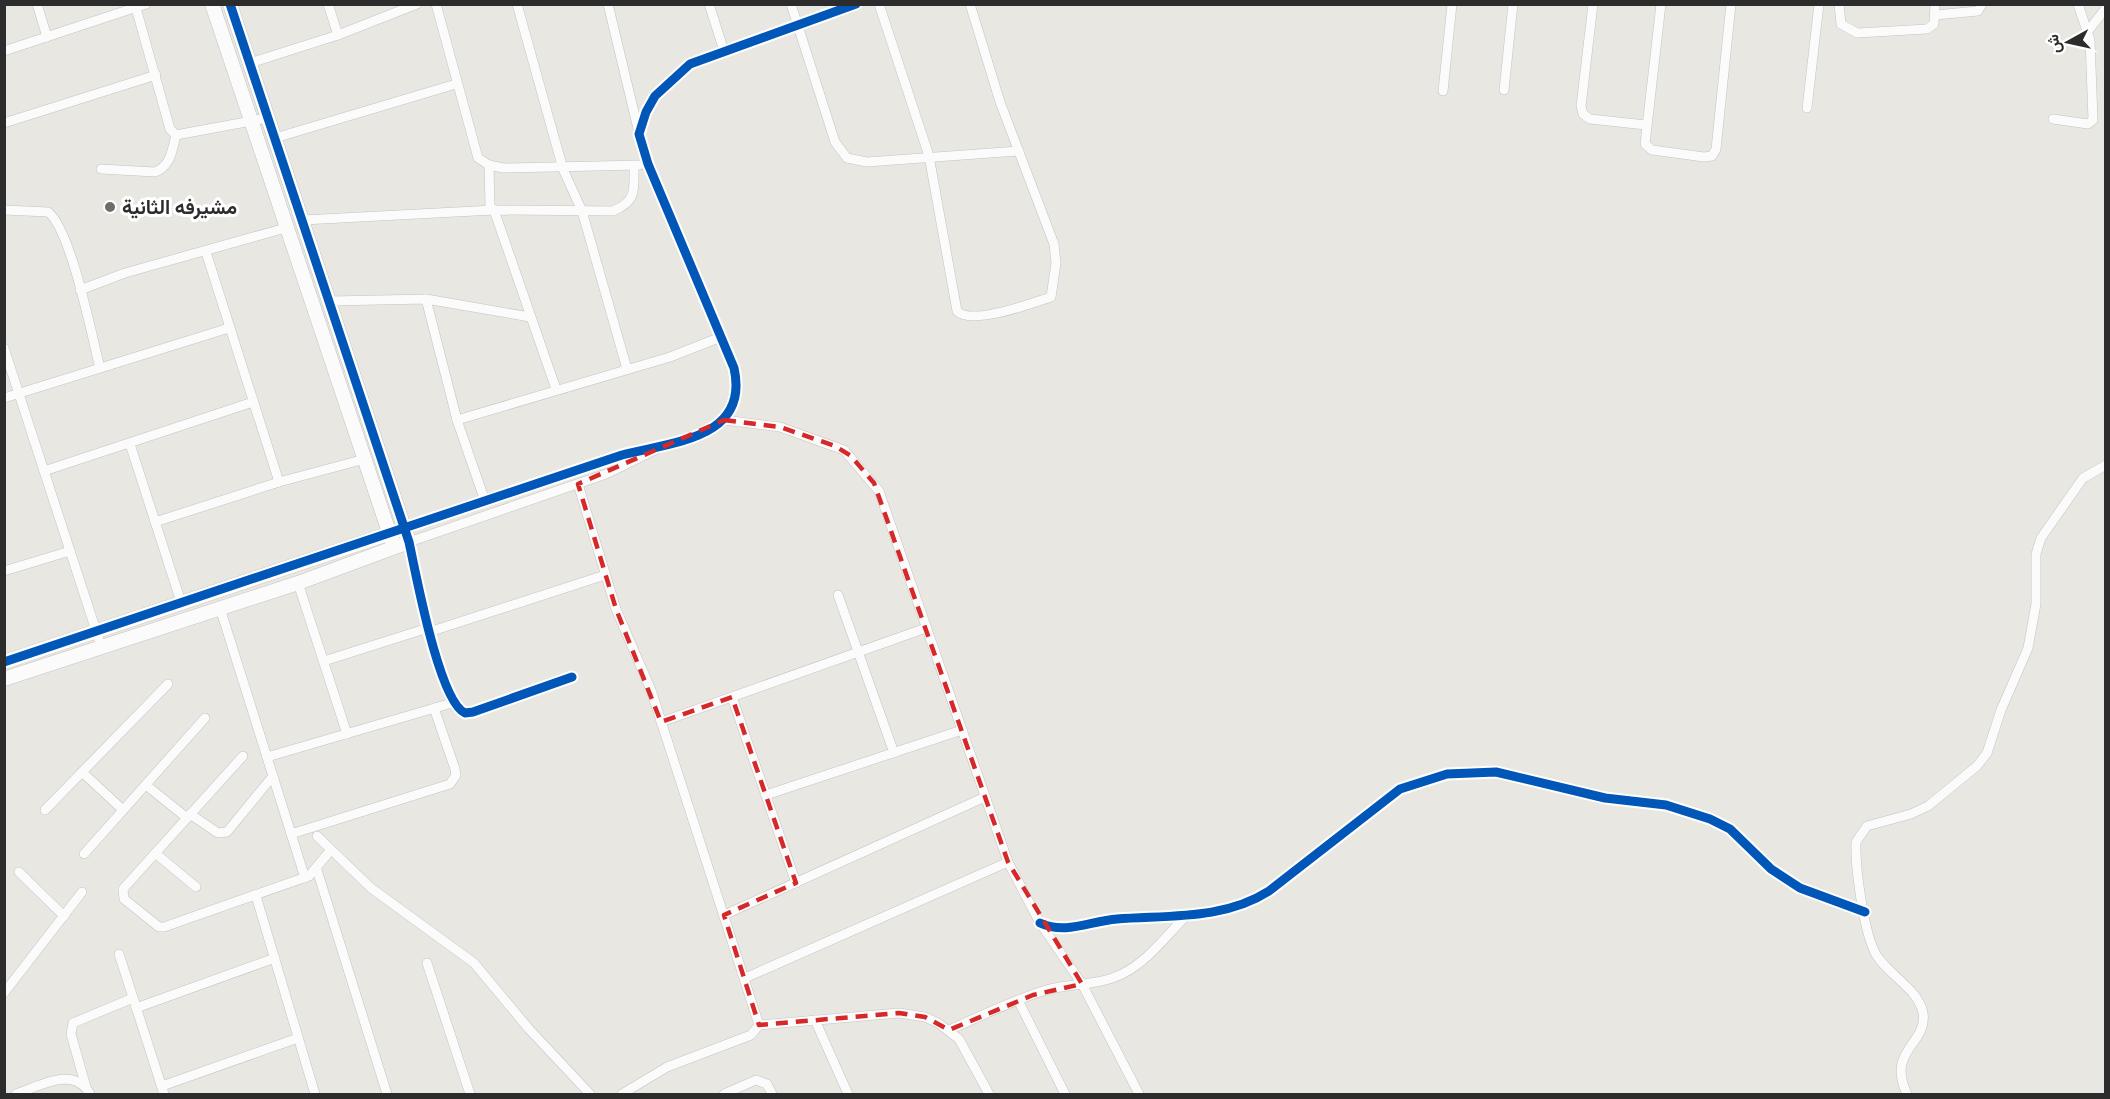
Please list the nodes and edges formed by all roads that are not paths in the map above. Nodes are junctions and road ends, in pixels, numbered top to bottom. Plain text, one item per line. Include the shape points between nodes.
1 (37, 4) edge
2 (146, 4) edge
3 (212, 4) edge
4 (230, 4) edge
5 (328, 4) edge
6 (436, 4) edge
7 (517, 4) edge
8 (608, 4) edge
9 (709, 4) edge
10 (791, 4) edge
11 (856, 4) edge
12 (879, 4) edge
13 (970, 4) edge
14 (1452, 4) edge
15 (1513, 4) edge
16 (1593, 4) edge
17 (1661, 4) edge
18 (1731, 4) edge
19 (1819, 4) edge
20 (1839, 4) edge
21 (1935, 4) edge
22 (1982, 4) edge
23 (2078, 4) edge
24 (413, 5) edge
25 (136, 8) junction
26 (2106, 8) edge
27 (1935, 15) junction
28 (797, 24) junction
29 (2088, 31) junction
30 (338, 35) junction
31 (48, 37) junction
32 (4, 51) edge
33 (724, 51) junction
34 (249, 63) junction
35 (156, 75) junction
36 (456, 84) junction
37 (1504, 90) dead end
38 (1443, 91) dead end
39 (1807, 108) dead end
40 (267, 118) junction
41 (2053, 119) dead end
42 (253, 122) junction
43 (4, 123) edge
44 (1646, 125) junction
45 (639, 134) junction
46 (176, 135) junction
47 (275, 138) junction
48 (1019, 152) junction
49 (929, 156) junction
50 (648, 164) junction
51 (489, 165) junction
52 (634, 166) junction
53 (563, 169) junction
54 (101, 170) dead end
55 (4, 210) edge
56 (494, 210) junction
57 (582, 211) junction
58 (303, 220) junction
59 (289, 226) junction
60 (206, 252) junction
61 (80, 290) junction
62 (426, 299) junction
63 (331, 301) junction
64 (530, 317) junction
65 (229, 327) junction
66 (721, 337) junction
67 (4, 348) edge
68 (100, 368) junction
69 (627, 369) junction
70 (556, 389) junction
71 (19, 393) junction
72 (4, 398) edge
73 (253, 402) junction
74 (457, 420) junction
75 (724, 420) junction
76 (130, 444) junction
77 (660, 447) junction
78 (365, 459) junction
79 (2106, 465) edge
80 (44, 471) junction
81 (279, 482) junction
82 (578, 484) junction
83 (485, 501) junction
84 (155, 522) junction
85 (405, 528) junction
86 (390, 533) junction
87 (409, 542) junction
88 (394, 547) junction
89 (70, 551) junction
90 (4, 571) edge
91 (605, 575) junction
92 (298, 583) junction
93 (838, 595) dead end
94 (181, 602) junction
95 (220, 608) junction
96 (926, 628) junction
97 (96, 630) junction
98 (428, 630) junction
99 (101, 646) junction
100 (858, 652) junction
101 (324, 661) junction
102 (4, 662) edge
103 (572, 677) dead end
104 (4, 679) edge
105 (168, 684) dead end
106 (732, 697) junction
107 (452, 703) junction
108 (434, 708) junction
109 (205, 718) dead end
110 (661, 722) junction
111 (962, 730) junction
112 (347, 734) junction
113 (894, 753) junction
114 (243, 756) dead end
115 (267, 758) junction
116 (82, 772) junction
117 (273, 776) junction
118 (146, 785) junction
119 (766, 795) junction
120 (985, 797) junction
121 (45, 810) dead end
122 (123, 810) junction
123 (189, 816) junction
124 (291, 834) junction
125 (318, 836) dead end
126 (330, 851) junction
127 (155, 853) junction
128 (84, 854) dead end
129 (1008, 862) junction
130 (317, 870) junction
131 (19, 872) dead end
132 (305, 878) junction
133 (796, 883) junction
134 (196, 887) dead end
135 (82, 892) dead end
136 (256, 896) junction
137 (1865, 912) junction
138 (724, 915) junction
139 (64, 916) junction
140 (1187, 916) junction
141 (1041, 923) junction
142 (119, 954) dead end
143 (275, 958) junction
144 (427, 963) dead end
145 (745, 978) junction
146 (1082, 984) junction
147 (4, 993) edge
148 (1018, 1000) junction
149 (134, 1003) junction
150 (815, 1020) junction
151 (759, 1025) junction
152 (949, 1030) junction
153 (298, 1038) junction
154 (163, 1090) edge
155 (88, 1091) edge
156 (16, 1095) edge
157 (315, 1095) edge
158 (387, 1095) edge
159 (470, 1095) edge
160 (590, 1095) edge
161 (622, 1095) edge
162 (724, 1095) edge
163 (772, 1095) edge
164 (848, 1095) edge
165 (989, 1095) edge
166 (1065, 1095) edge
167 (1139, 1095) edge
168 (1907, 1095) edge

1 - 31 street
2 - 25 street
3 - 42 street
4 - 34 street
5 - 30 street
6 - 36 street
7 - 53 street
8 - 45 street
9 - 33 street
10 - 28 street
11 - 28 street
12 - 49 street
13 - 48 street
14 - 38 street
15 - 37 street
16 - 44 street via 1581,110 1590,119
17 - 44 street
18 - 44 street via 1714,153 1704,157 1649,149 1644,140
19 - 39 street
20 - 27 street via 1841,24 1857,33 1928,30
21 - 27 street
22 - 27 street via 1978,11
23 - 29 street
24 - 30 street
25 - 31 street
25 - 35 street
26 - 29 street
28 - 33 street
28 - 49 street via 839,151 856,162
29 - 41 street via 2093,122
30 - 34 street
31 - 32 street
33 - 45 street via 690,64 671,79 655,96
34 - 40 street
35 - 43 street
35 - 46 street via 170,129
36 - 47 street
36 - 51 street via 478,158
40 - 42 street
40 - 47 street
42 - 46 street
42 - 59 street
45 - 50 street
46 - 54 street via 169,161 162,169
47 - 58 street
48 - 49 street
48 - 49 street via 1053,244 1056,263 1051,297 1006,312 965,315 957,311
50 - 52 street
50 - 66 street
51 - 53 street
51 - 56 street via 490,206
52 - 53 street
52 - 57 street via 632,199 626,206 613,211
53 - 57 street
55 - 61 street via 39,210 53,216
56 - 57 street
56 - 58 street
56 - 64 street
57 - 69 street
58 - 63 street
59 - 60 street
59 - 78 street
60 - 61 street via 125,273
60 - 65 street
61 - 68 street
62 - 63 street
62 - 64 street
62 - 74 street
63 - 85 street
64 - 70 street
65 - 68 street
65 - 73 street
66 - 69 street
66 - 75 street via 737,384 735,399
67 - 71 street
68 - 71 street
69 - 70 street
70 - 74 street
71 - 72 street
71 - 80 street
73 - 76 street
73 - 81 street
74 - 83 street
75 - 77 street via 705,432
75 - 96 street via 789,429 851,456 883,500
76 - 80 street
76 - 84 street
77 - 82 street
77 - 83 street via 622,454
78 - 81 street
78 - 86 street
79 - 137 street via 2082,478 2041,538 2036,554 2036,604 2030,641 1987,753 1928,806 1867,826 1858,836 1856,849
80 - 89 street
81 - 84 street
82 - 87 street
82 - 91 street
83 - 85 street
84 - 94 street
85 - 86 street
85 - 87 street
86 - 88 street
86 - 94 street
87 - 88 street
87 - 98 street
88 - 92 street
89 - 90 street
89 - 97 street
91 - 98 street
91 - 110 street
92 - 95 street
92 - 101 street
93 - 100 street
94 - 97 street
95 - 99 street
95 - 115 street
96 - 100 street
96 - 111 street
97 - 99 street
97 - 102 street
98 - 101 street
98 - 107 street
99 - 104 street
100 - 106 street
100 - 113 street
101 - 112 street
103 - 107 street via 473,712 465,713
105 - 116 street
106 - 110 street
106 - 119 street
107 - 108 street
108 - 112 street
108 - 124 street via 455,769 450,784
109 - 118 street
110 - 138 street
111 - 113 street
111 - 120 street
112 - 115 street
113 - 119 street
114 - 123 street
115 - 117 street
116 - 121 street
116 - 122 street
117 - 123 street via 224,833
117 - 124 street
118 - 122 street
118 - 123 street
119 - 133 street
120 - 129 street
120 - 133 street
122 - 128 street
123 - 127 street
124 - 132 street
125 - 126 street
126 - 130 street
126 - 160 street via 371,888 474,963
127 - 134 street
127 - 136 street via 122,892 124,899 159,927
129 - 141 street
129 - 145 street
130 - 132 street
130 - 158 street
131 - 139 street
132 - 136 street
133 - 138 street
135 - 139 street
136 - 143 street
137 - 140 street via 1815,896 1785,879 1730,830 1710,819 1666,805 1605,798 1513,774 1480,771 1431,778 1400,789 1259,898
137 - 168 street via 1876,954 1916,998 1922,1011 1920,1031 1901,1064
138 - 145 street
139 - 147 street
140 - 141 street via 1106,920 1063,930
140 - 146 street via 1136,966 1109,980
141 - 146 street
142 - 149 street
143 - 149 street
143 - 153 street
144 - 159 street
145 - 151 street
146 - 148 street
146 - 167 street
148 - 152 street
148 - 166 street
149 - 154 street
149 - 155 street via 73,1023 71,1034
150 - 151 street
150 - 152 street via 899,1013 925,1017
150 - 164 street
151 - 161 street via 751,1035 667,1067
152 - 165 street via 967,1050
153 - 154 street
153 - 157 street
155 - 156 street via 71,1078 63,1078
162 - 163 street via 756,1080 767,1084

